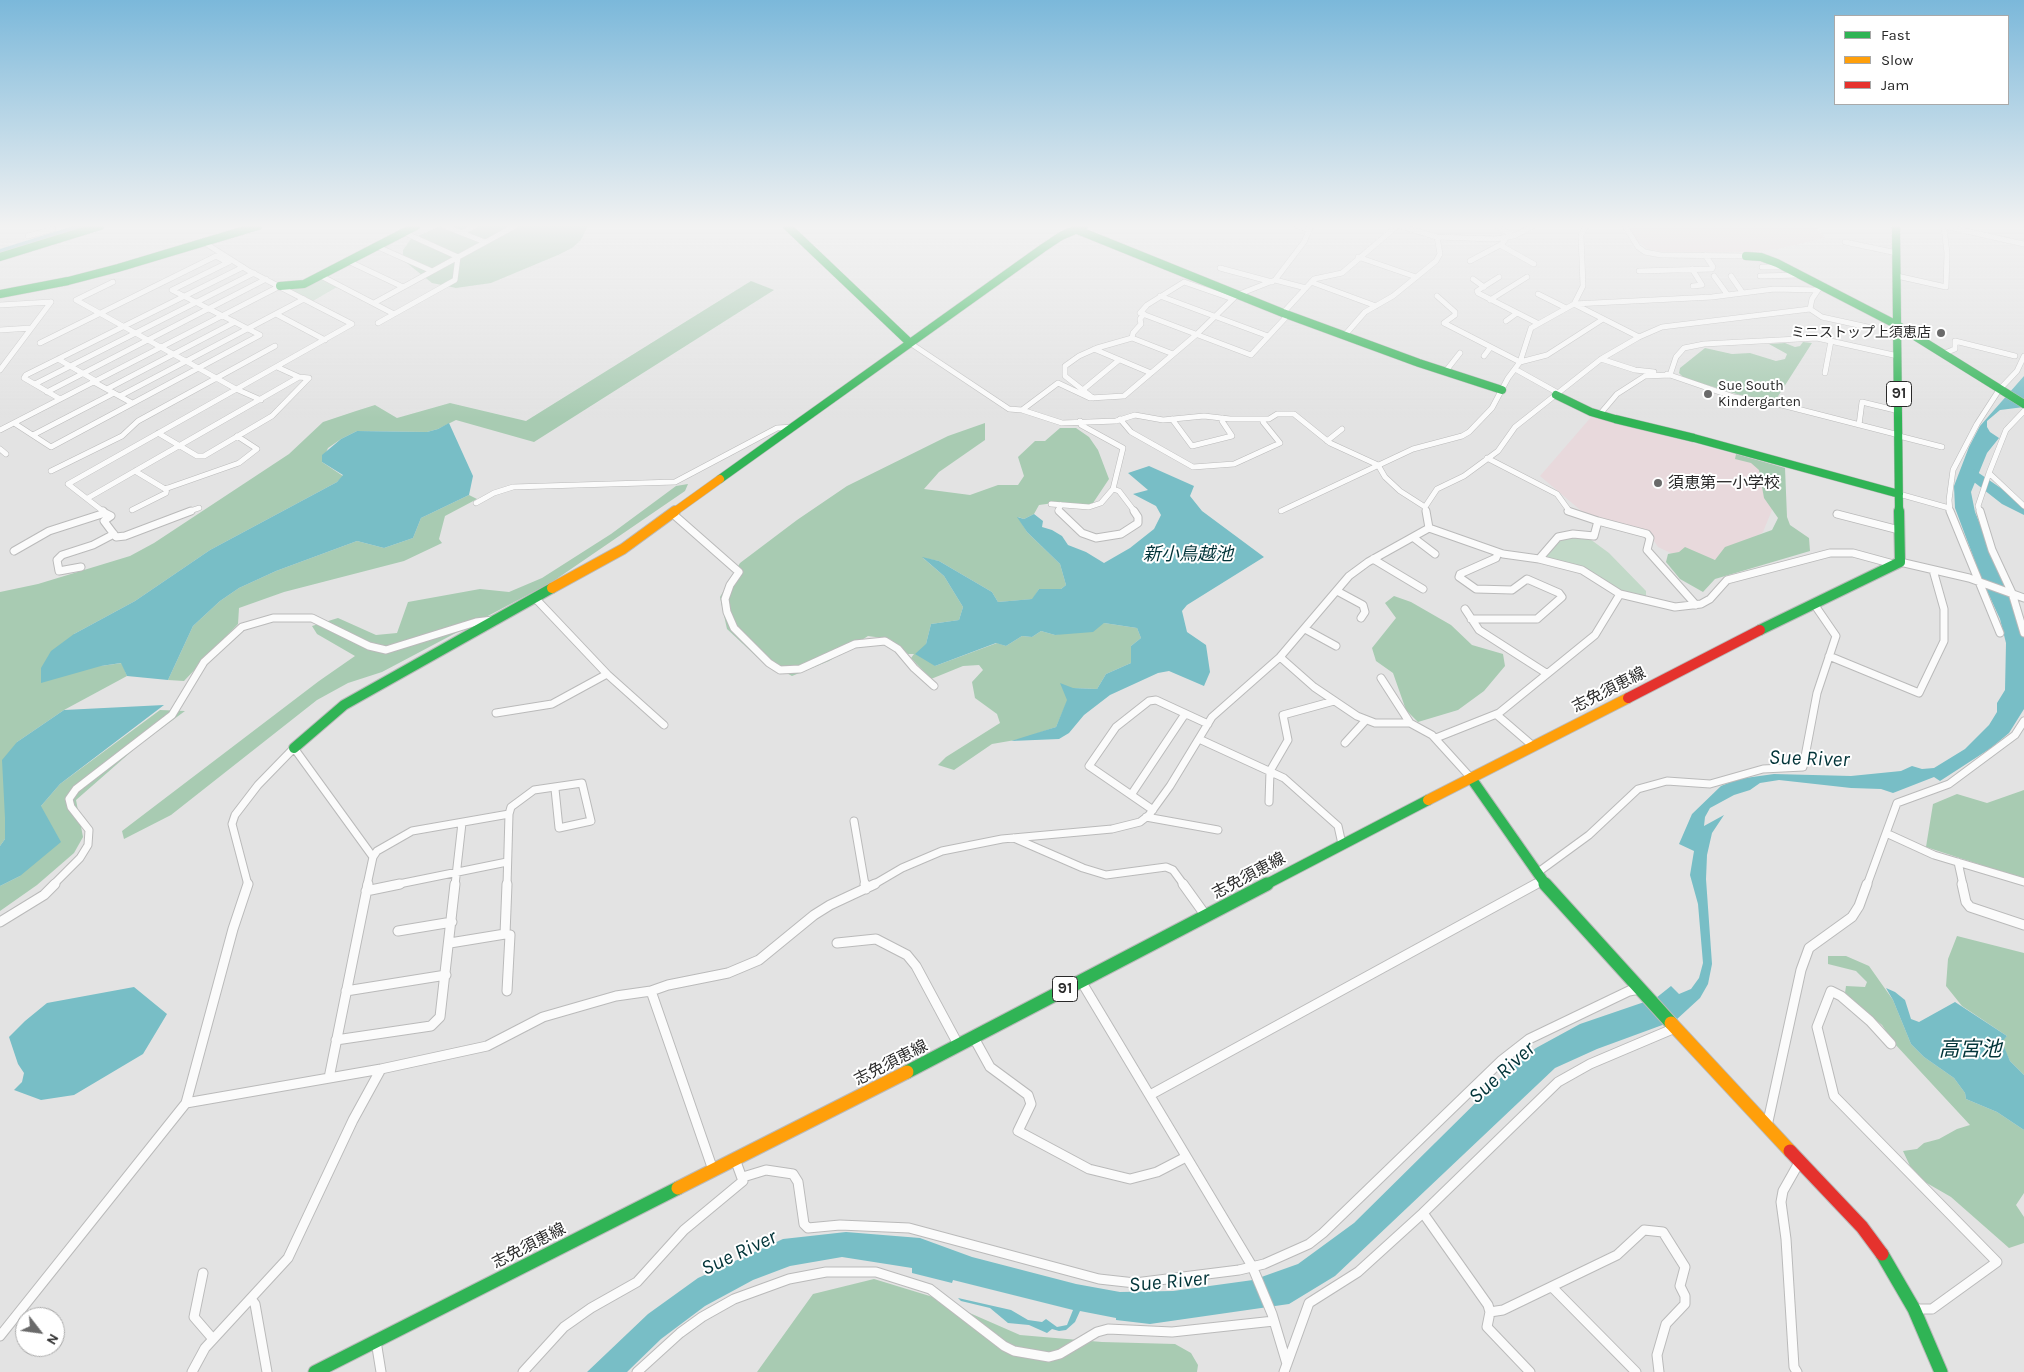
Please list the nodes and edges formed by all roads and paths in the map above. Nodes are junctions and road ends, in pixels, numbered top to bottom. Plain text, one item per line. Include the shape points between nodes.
1 (23, 290) edge
2 (97, 290) edge
3 (147, 290) edge
4 (172, 290) edge
5 (195, 290) edge
6 (221, 290) edge
7 (245, 290) edge
8 (272, 290) edge
9 (287, 290) edge
10 (349, 290) edge
11 (398, 290) edge
12 (437, 290) edge
13 (854, 290) edge
14 (984, 290) edge
15 (1170, 290) edge
16 (1211, 290) edge
17 (1219, 290) edge
18 (1252, 290) edge
19 (1304, 290) edge
20 (1333, 290) edge
21 (1400, 290) edge
22 (1479, 290) edge
23 (1506, 290) edge
24 (1581, 290) edge
25 (1724, 290) edge
26 (1763, 290) edge
27 (1818, 290) edge
28 (1823, 290) edge
29 (1897, 290) edge
30 (1742, 292) joint
31 (0, 294) edge
32 (1538, 294) dead end
33 (1727, 294) junction
34 (184, 296) junction
35 (1160, 296) junction
36 (1437, 296) dead end
37 (1235, 297) junction
38 (304, 299) junction
39 (1490, 300) junction
40 (197, 302) junction
41 (374, 303) junction
42 (1574, 304) junction
43 (0, 305) edge
44 (1376, 306) junction
45 (1566, 308) junction
46 (209, 309) junction
47 (1810, 309) junction
48 (100, 313) junction
49 (1517, 313) junction
50 (276, 314) junction
51 (394, 314) junction
52 (1144, 314) junction
53 (1285, 314) junction
54 (221, 315) junction
55 (1216, 316) junction
56 (1603, 319) junction
57 (1506, 321) dead end
58 (235, 322) junction
59 (378, 323) dead end
60 (1537, 323) junction
61 (1897, 325) junction
62 (124, 326) junction
63 (31, 328) junction
64 (1872, 328) dead end
65 (247, 329) junction
66 (0, 330) edge
67 (137, 333) junction
68 (1197, 334) junction
69 (1268, 336) junction
70 (1344, 336) junction
71 (1638, 337) junction
72 (1132, 338) junction
73 (148, 339) junction
74 (325, 340) junction
75 (1831, 341) junction
76 (40, 343) dead end
77 (910, 343) junction
78 (1504, 345) dead end
79 (275, 346) dead end
80 (161, 347) junction
81 (1490, 348) junction
82 (1094, 349) junction
83 (1498, 352) junction
84 (1460, 353) dead end
85 (1946, 353) junction
86 (174, 354) junction
87 (1173, 354) junction
88 (1484, 356) dead end
89 (1898, 356) junction
90 (2014, 356) dead end
91 (2024, 356) edge
92 (0, 357) edge
93 (10, 357) junction
94 (58, 359) junction
95 (1601, 359) junction
96 (1119, 360) junction
97 (186, 361) junction
98 (1520, 362) junction
99 (71, 366) junction
100 (276, 367) junction
101 (199, 368) junction
102 (1515, 369) junction
103 (0, 370) edge
104 (1445, 372) junction
105 (83, 373) junction
106 (1151, 373) junction
107 (1825, 373) dead end
108 (1670, 374) junction
109 (299, 377) junction
110 (217, 378) junction
111 (95, 381) junction
112 (35, 384) junction
113 (107, 389) junction
114 (236, 389) junction
115 (1084, 389) junction
116 (1502, 390) junction
117 (1999, 390) junction
118 (47, 392) junction
119 (114, 393) junction
120 (1557, 394) junction
121 (120, 396) junction
122 (1093, 398) junction
123 (60, 399) junction
124 (261, 400) junction
125 (132, 403) junction
126 (2024, 406) edge
127 (1022, 410) junction
128 (1899, 411) junction
129 (1600, 414) junction
130 (1223, 418) junction
131 (1120, 419) junction
132 (1172, 419) junction
133 (1264, 419) junction
134 (1080, 421) junction
135 (14, 423) junction
136 (1859, 425) junction
137 (794, 427) junction
138 (1342, 429) dead end
139 (0, 430) edge
140 (158, 433) junction
141 (33, 435) junction
142 (237, 436) junction
143 (1899, 436) junction
144 (1327, 442) junction
145 (179, 446) junction
146 (1942, 447) dead end
147 (0, 449) edge
148 (6, 454) dead end
149 (1487, 458) junction
150 (1378, 465) junction
151 (51, 471) dead end
152 (135, 471) junction
153 (1988, 475) junction
154 (167, 488) junction
155 (1113, 489) junction
156 (1899, 494) junction
157 (88, 498) junction
158 (476, 503) dead end
159 (1051, 504) dead end
160 (1061, 505) junction
161 (1425, 506) junction
162 (2024, 506) edge
163 (199, 508) dead end
164 (1949, 508) junction
165 (132, 510) dead end
166 (1282, 511) dead end
167 (105, 513) junction
168 (673, 514) junction
169 (1837, 514) dead end
170 (1598, 521) junction
171 (1429, 528) junction
172 (1899, 530) junction
173 (114, 534) junction
174 (1414, 538) junction
175 (14, 551) dead end
176 (1498, 553) junction
177 (1435, 554) dead end
178 (1373, 559) junction
179 (1539, 559) junction
180 (1898, 563) junction
181 (81, 567) dead end
182 (1933, 570) junction
183 (1979, 582) junction
184 (1423, 588) dead end
185 (1336, 591) junction
186 (2010, 592) junction
187 (1620, 594) junction
188 (535, 598) junction
189 (2024, 598) edge
190 (1814, 604) junction
191 (1696, 605) junction
192 (1465, 609) dead end
193 (1361, 618) dead end
194 (1471, 619) junction
195 (493, 620) junction
196 (1305, 628) junction
197 (2000, 633) dead end
198 (2024, 633) edge
199 (1336, 646) dead end
200 (1829, 656) junction
201 (1280, 657) junction
202 (1546, 673) junction
203 (608, 674) junction
204 (1381, 678) dead end
205 (934, 686) dead end
206 (1334, 701) junction
207 (496, 713) dead end
208 (1185, 714) junction
209 (1497, 715) junction
210 (1366, 720) junction
211 (2024, 721) edge
212 (1410, 723) junction
213 (1208, 724) junction
214 (664, 725) dead end
215 (1436, 738) junction
216 (1200, 739) junction
217 (1345, 743) dead end
218 (1533, 746) junction
219 (294, 748) junction
220 (1270, 771) junction
221 (1471, 778) junction
222 (555, 788) junction
223 (1132, 795) junction
224 (1270, 802) dead end
225 (1153, 810) junction
226 (509, 814) junction
227 (1146, 817) junction
228 (854, 821) dead end
229 (462, 823) junction
230 (1218, 830) dead end
231 (1886, 833) junction
232 (1014, 838) junction
233 (1342, 844) junction
234 (373, 857) junction
235 (507, 862) junction
236 (1958, 862) junction
237 (457, 872) junction
238 (1540, 877) junction
239 (2024, 882) edge
240 (866, 889) junction
241 (366, 891) junction
242 (1206, 916) junction
243 (0, 922) edge
244 (452, 922) junction
245 (2024, 926) edge
246 (398, 931) dead end
247 (505, 934) junction
248 (450, 943) junction
249 (837, 943) dead end
250 (446, 975) junction
251 (1080, 980) junction
252 (346, 991) junction
253 (507, 991) dead end
254 (650, 991) junction
255 (1643, 992) junction
256 (1674, 1026) junction
257 (974, 1038) junction
258 (336, 1040) junction
259 (1891, 1044) dead end
260 (959, 1046) junction
261 (381, 1069) junction
262 (329, 1078) junction
263 (1150, 1095) junction
264 (186, 1103) junction
265 (1767, 1126) junction
266 (1186, 1157) junction
267 (734, 1159) junction
268 (1800, 1161) junction
269 (713, 1170) junction
270 (743, 1177) junction
271 (1423, 1213) junction
272 (1252, 1266) junction
273 (203, 1273) dead end
274 (1552, 1287) junction
275 (251, 1300) junction
276 (1914, 1309) junction
277 (1490, 1312) junction
278 (1273, 1318) junction
279 (0, 1336) edge
280 (213, 1339) junction
281 (376, 1341) junction
282 (1286, 1368) edge
283 (192, 1372) edge
284 (267, 1372) edge
285 (315, 1372) edge
286 (382, 1372) edge
287 (523, 1372) edge
288 (637, 1372) edge
289 (1530, 1372) edge
290 (1636, 1372) edge
291 (1659, 1372) edge
292 (1797, 1372) edge
293 (1941, 1372) edge

1 - 31 street
2 - 48 street via 76,300
3 - 48 street
4 - 34 street
5 - 34 street
6 - 40 street
7 - 46 street
8 - 54 street
9 - 38 street
10 - 41 street
11 - 41 street
12 - 51 street
13 - 77 street
14 - 77 street
15 - 35 street
16 - 37 street
17 - 37 street
18 - 37 street
19 - 53 street
20 - 44 street
21 - 44 street
22 - 39 street via 1478,294
23 - 39 street
24 - 42 street
25 - 33 street
26 - 30 street
27 - 47 street
28 - 61 street
29 - 61 street, 91
30 - 33 street
32 - 45 street
33 - 42 street
34 - 40 street
34 - 62 street
35 - 52 street via 1141,310 1140,313
35 - 55 street
36 - 81 street via 1455,315 1444,323
37 - 53 street
37 - 55 street
38 - 50 street
38 - 74 street via 352,324
39 - 49 street
40 - 46 street
40 - 67 street
41 - 51 street
42 - 45 street
42 - 56 street
43 - 63 street via 51,302
44 - 70 street via 1365,312
45 - 60 street
46 - 54 street
46 - 73 street
47 - 64 street via 1822,317
47 - 71 street via 1662,327
48 - 62 street
48 - 76 street
49 - 57 street
49 - 60 street
50 - 65 street
50 - 74 street
51 - 59 street
52 - 68 street
52 - 72 street
53 - 69 street
53 - 70 street
54 - 58 street
54 - 80 street
55 - 68 street
55 - 69 street
56 - 71 street
56 - 98 street via 1547,355
58 - 65 street
58 - 86 street
60 - 98 street via 1529,333
61 - 85 street
61 - 89 street, 91
62 - 67 street
62 - 94 street
63 - 66 street
63 - 93 street
65 - 97 street
65 - 101 street via 260,335
67 - 73 street
67 - 99 street
68 - 69 street via 1251,355
68 - 87 street
70 - 104 street
71 - 95 street
72 - 82 street
72 - 87 street
73 - 80 street
73 - 105 street
74 - 100 street
75 - 89 street
75 - 107 street
75 - 108 street via 1817,338 1684,348 1676,357
77 - 127 street via 1008,409
77 - 137 street
78 - 83 street
79 - 110 street
80 - 86 street
80 - 111 street
81 - 83 street
81 - 88 street
82 - 96 street
82 - 115 street via 1065,366 1065,376
83 - 98 street
84 - 104 street
85 - 90 street via 1955,349 1955,342
85 - 117 street
86 - 97 street
86 - 113 street
87 - 106 street
89 - 128 street, 91
91 - 117 street via 2017,371
92 - 93 street
93 - 103 street
94 - 99 street
94 - 112 street via 26,375 24,378
95 - 108 street via 1635,370
95 - 120 street
96 - 106 street
96 - 115 street
97 - 101 street
97 - 121 street
98 - 102 street
99 - 105 street
99 - 112 street
100 - 109 street
100 - 114 street
101 - 110 street
101 - 125 street
102 - 116 street
102 - 120 street
104 - 116 street
105 - 111 street
105 - 118 street
106 - 122 street via 1124,396
108 - 129 street via 1645,376 1617,394
108 - 136 street via 1734,397 1774,403
109 - 124 street
109 - 142 street via 309,378 277,412
110 - 114 street
110 - 151 street via 138,421 122,436
111 - 113 street
111 - 123 street
112 - 118 street
113 - 119 street
114 - 124 street
114 - 140 street
115 - 122 street
116 - 150 street via 1492,408 1462,436 1424,445
117 - 126 street
117 - 164 street via 1953,470
118 - 123 street
119 - 121 street
119 - 141 street
120 - 129 street
120 - 149 street via 1515,427 1504,446
121 - 125 street
122 - 127 street via 1058,383
123 - 135 street
124 - 145 street
125 - 141 street via 51,447
126 - 153 street via 2006,430
127 - 134 street via 1062,423
128 - 136 street via 1862,402
128 - 143 street, 91
129 - 156 street
130 - 132 street
130 - 132 street via 1222,422 1232,436 1192,446
130 - 133 street
131 - 132 street via 1135,415
131 - 133 street via 1131,432 1193,467 1234,464 1280,443
131 - 134 street
133 - 144 street via 1284,413 1294,414
134 - 155 street via 1081,425 1123,448
135 - 139 street
135 - 141 street
136 - 143 street
137 - 158 street via 777,428 675,482 513,487 494,492
137 - 168 street
138 - 144 street
140 - 145 street
140 - 157 street via 68,484
142 - 145 street via 204,456 197,456
142 - 154 street via 257,449 239,463
143 - 146 street
143 - 156 street, 91
144 - 150 street
145 - 152 street
147 - 148 street
149 - 161 street via 1464,476 1437,489
149 - 170 street via 1556,494 1569,512
150 - 161 street via 1382,474 1400,491
150 - 166 street
152 - 154 street
152 - 157 street
153 - 162 street
153 - 186 street via 1978,506
154 - 165 street via 166,493
155 - 160 street via 1101,503 1088,507
155 - 160 street via 1138,517 1138,522 1121,534 1096,538 1082,533 1058,510
156 - 164 street
156 - 172 street, 91
157 - 167 street
159 - 160 street
161 - 171 street
163 - 173 street via 125,536 116,537
164 - 183 street
167 - 173 street via 111,516 104,521
167 - 175 street via 49,532
168 - 188 street via 592,568
168 - 205 street via 739,572 725,599 727,612 734,628 769,663 780,670 800,669 855,644 885,641 898,649
169 - 172 street
170 - 179 street via 1594,536 1573,534 1558,537
170 - 191 street via 1647,534 1650,538 1647,550
171 - 174 street
171 - 176 street
172 - 180 street, 91
173 - 181 street via 57,560 59,571
174 - 177 street
174 - 178 street
176 - 179 street
176 - 194 street via 1496,558 1459,577 1476,589 1512,590 1527,579 1562,597 1537,619
178 - 184 street
178 - 185 street via 1356,570
179 - 187 street via 1582,570
180 - 182 street
180 - 190 street, 志免須恵線 / 91
180 - 191 street via 1830,552 1728,580 1710,598
182 - 183 street
182 - 200 street via 1944,609 1944,641 1919,693
183 - 186 street
183 - 197 street
185 - 193 street via 1363,605 1365,612
185 - 196 street
186 - 189 street
186 - 198 street
187 - 191 street via 1664,605
187 - 202 street via 1595,635
188 - 195 street
188 - 203 street
190 - 200 street via 1836,636
190 - 218 street, 志免須恵線 / 91
192 - 194 street
194 - 202 street via 1479,630
195 - 219 street via 344,706
195 - 243 street via 476,622 386,650 369,646 312,618 273,618 242,626 204,662 172,715 76,789 69,799 88,830 88,845 80,858 44,895
196 - 199 street
196 - 201 street
200 - 238 street via 1817,693 1803,767 1763,769 1710,784 1668,782 1638,789
201 - 206 street
201 - 213 street via 1229,701
202 - 209 street
203 - 207 street via 552,704
203 - 214 street
204 - 212 street
206 - 210 street
206 - 220 street via 1283,715 1288,740
208 - 213 street
208 - 223 street
208 - 223 street via 1156,700 1150,702 1116,727 1089,766
209 - 215 street
209 - 218 street
210 - 212 street
210 - 217 street
211 - 231 street via 2015,735 1949,784 1896,803
212 - 215 street
213 - 216 street
215 - 221 street
216 - 220 street
216 - 225 street
218 - 221 street, 志免須恵線 / 91
219 - 234 street
219 - 264 street via 258,785 232,824 248,885
220 - 224 street
220 - 233 street via 1284,778 1338,826
221 - 233 street, 志免須恵線 / 91
221 - 238 street
222 - 222 street via 582,783 591,821 558,828
222 - 226 street via 534,790 511,808
223 - 225 street
225 - 227 street
226 - 229 street
226 - 235 street
227 - 230 street
227 - 232 street via 1129,826 1112,829
228 - 240 street
229 - 234 street via 412,832 377,851
229 - 237 street
231 - 236 street
231 - 265 street via 1860,906 1852,917 1809,948 1801,970
232 - 240 street via 942,852 902,868
232 - 242 street via 1083,868 1106,874 1166,867 1173,870
233 - 242 street, 志免須恵線 / 91
234 - 241 street
235 - 237 street
235 - 247 street
236 - 239 street
236 - 245 street via 1966,902 1970,907
237 - 241 street
237 - 244 street
238 - 255 street
238 - 263 street
240 - 254 street via 814,915 759,960 728,973
241 - 252 street
242 - 251 street, 志免須恵線 / 91
244 - 246 street
244 - 248 street
247 - 248 street
247 - 253 street via 510,935
248 - 250 street
249 - 260 street via 876,939 907,955
250 - 252 street
250 - 258 street via 440,1017 431,1026
251 - 257 street, 志免須恵線 / 91
251 - 263 street
252 - 258 street
254 - 261 street via 616,996 543,1017 487,1046
254 - 269 street
255 - 256 street
255 - 272 street via 1629,991 1529,1039 1502,1060 1323,1233 1309,1244
256 - 265 street
256 - 271 street via 1558,1082
257 - 260 street, 志免須恵線 / 91
257 - 266 street via 990,1068 1028,1096 1031,1104 1018,1131 1089,1169 1130,1179 1157,1172
258 - 262 street
259 - 276 street via 1863,1015 1831,991 1816,1027 1834,1096 1996,1262 1932,1308
260 - 267 street, 志免須恵線 / 91
261 - 262 street
261 - 275 street via 353,1120 288,1258
262 - 264 street
263 - 266 street
264 - 279 street
265 - 268 street
266 - 272 street
267 - 269 street, 志免須恵線 / 91
267 - 270 street
268 - 276 street via 1862,1227 1884,1256
268 - 292 street via 1781,1202 1794,1367
269 - 281 street, 志免須恵線 / 91
270 - 272 street via 766,1170 793,1174 798,1182 804,1224 808,1228 848,1225 909,1228 1099,1279 1134,1283 1166,1281 1213,1276
270 - 287 street via 743,1181 684,1230 637,1282 564,1327
271 - 277 street via 1488,1304
271 - 282 street via 1358,1272 1309,1303
272 - 278 street
273 - 280 street via 194,1317
274 - 277 street via 1503,1310
274 - 290 street
274 - 291 street via 1617,1255 1644,1230 1664,1232 1685,1267 1680,1286 1685,1304 1666,1324 1657,1355
275 - 280 street
275 - 284 street via 255,1304
276 - 293 street
277 - 289 street via 1487,1327
278 - 282 street
278 - 288 street via 1172,1332 1108,1329 1049,1357 1004,1346 930,1289 876,1272 826,1272 789,1279 734,1299 680,1333
280 - 283 street
281 - 285 street, 志免須恵線 / 91
281 - 286 street

